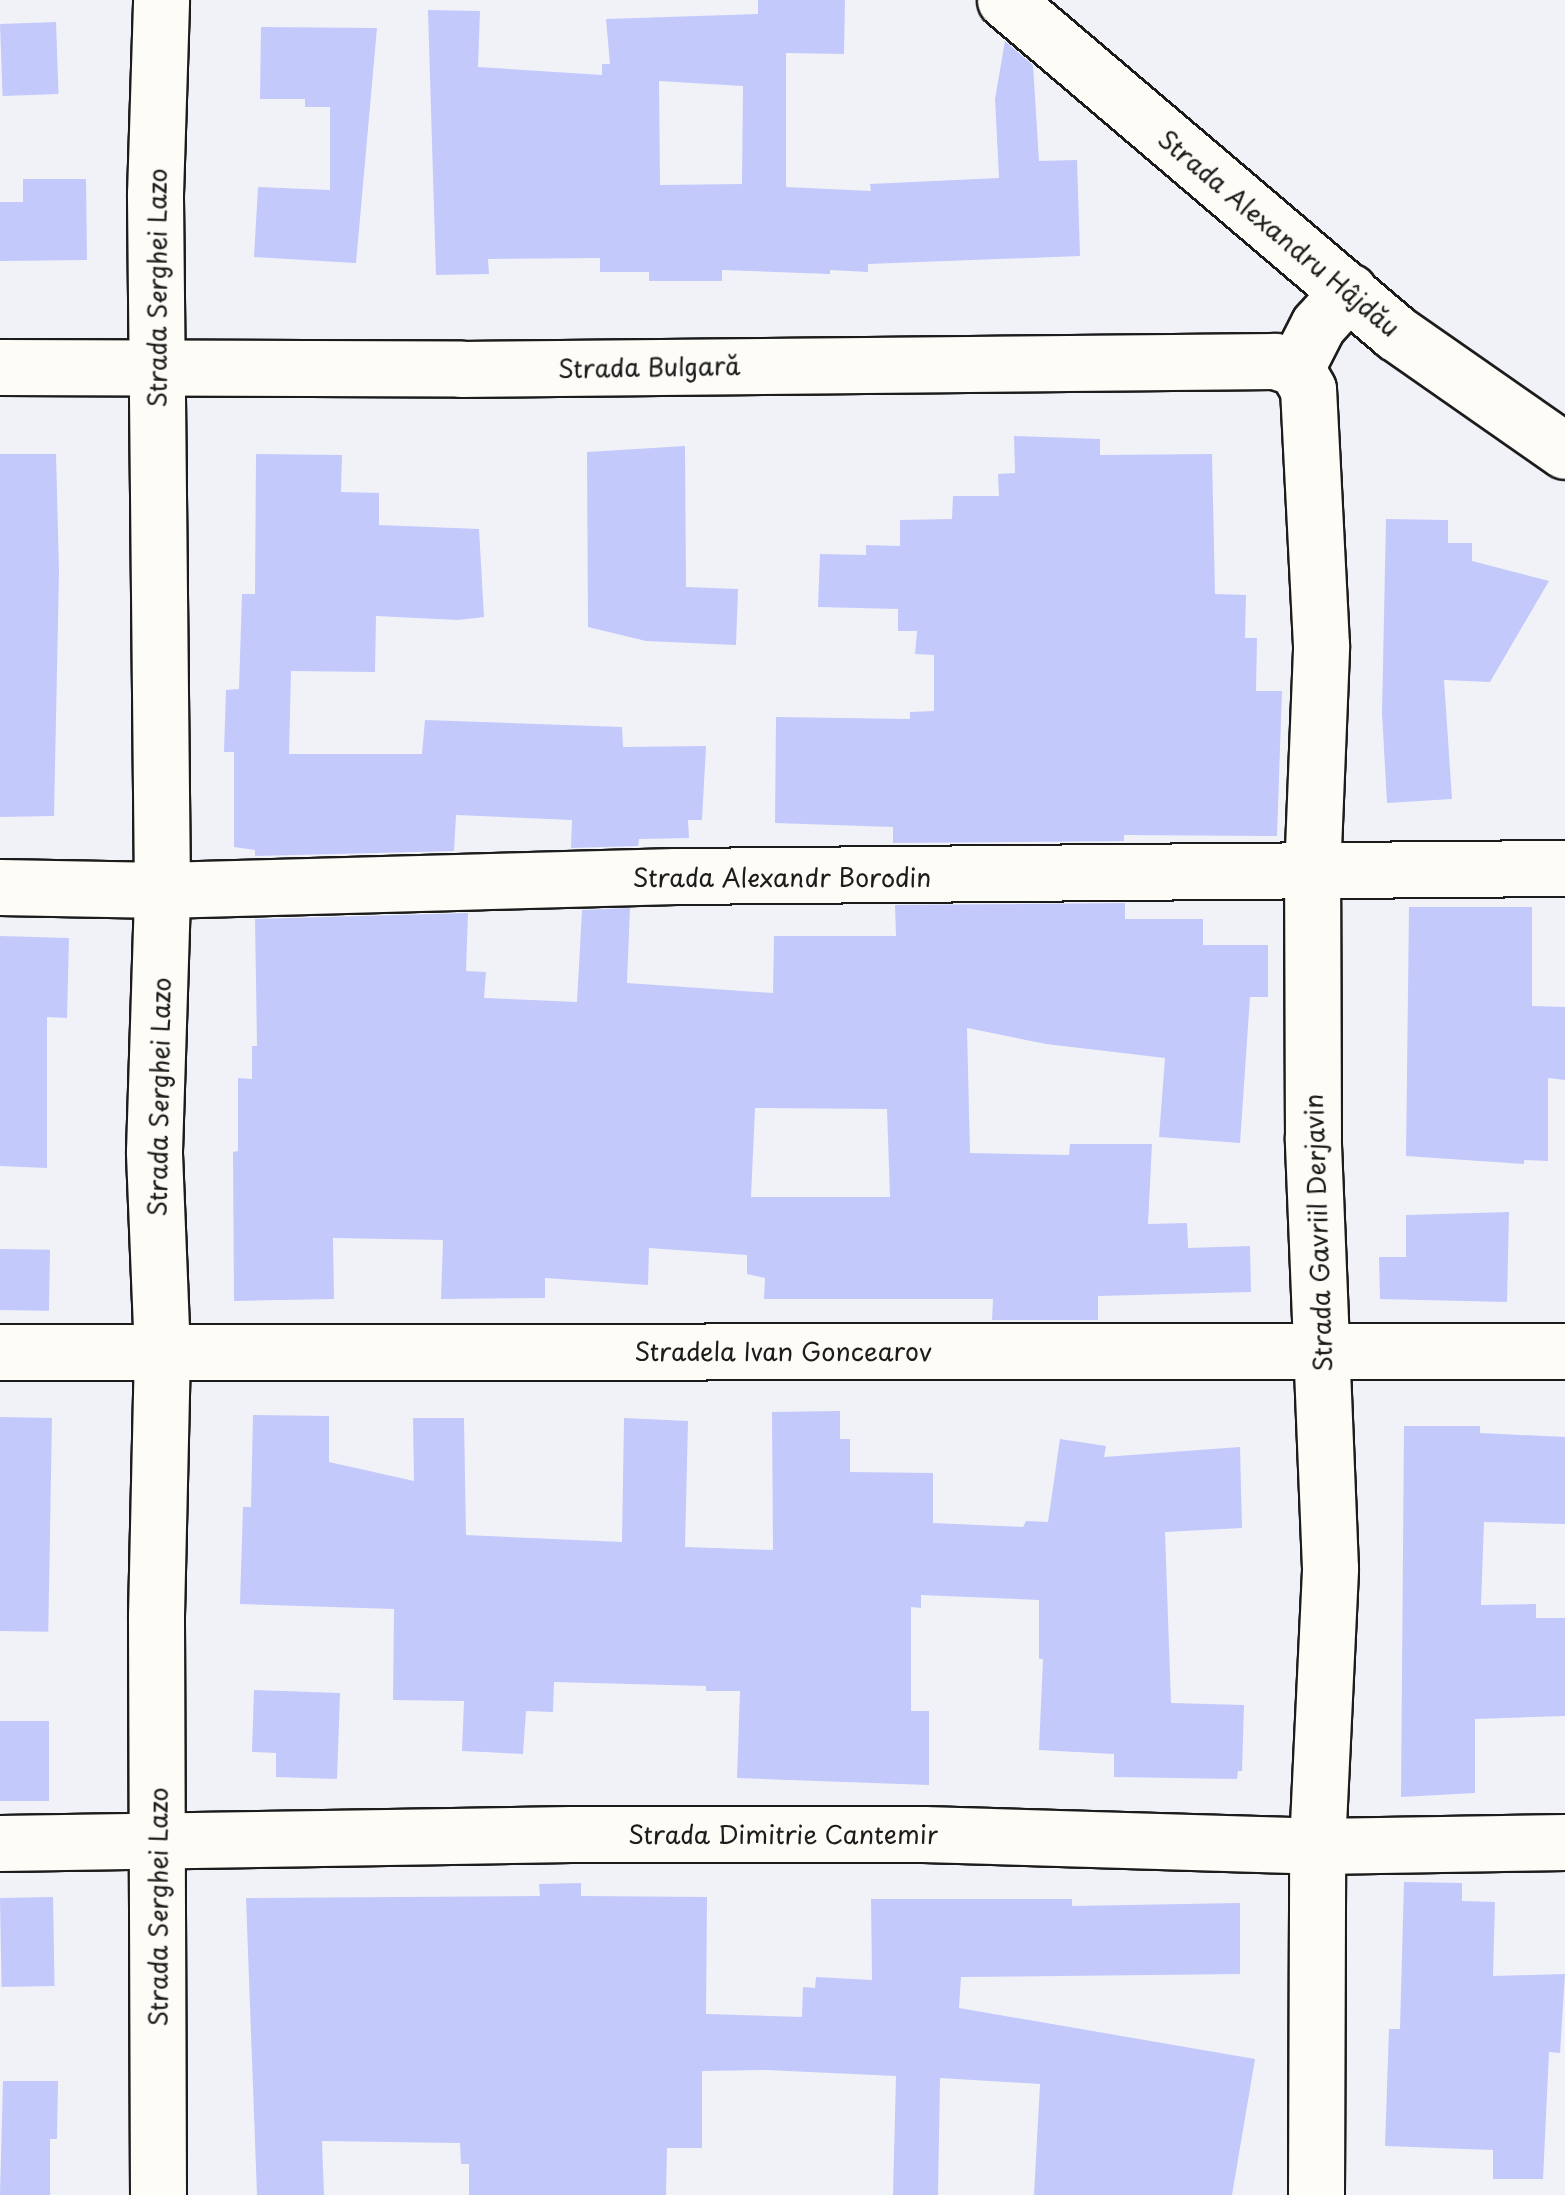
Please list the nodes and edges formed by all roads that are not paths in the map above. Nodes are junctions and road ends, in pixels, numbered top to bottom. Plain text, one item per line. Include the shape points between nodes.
1 (161, 0) edge
2 (1005, 0) edge
3 (1348, 291) junction
4 (0, 368) edge
5 (158, 368) junction
6 (1296, 368) junction
7 (1565, 450) edge
8 (1565, 868) edge
9 (1312, 874) junction
10 (0, 888) edge
11 (162, 890) junction
12 (1323, 1350) junction
13 (1565, 1351) edge
14 (0, 1352) edge
15 (162, 1352) junction
16 (1565, 1842) edge
17 (0, 1844) edge
18 (157, 1844) junction
19 (1317, 1846) junction
20 (158, 2195) edge
21 (1316, 2195) edge

1 - 5 street, Strada Serghei Lazo
2 - 3 street, Strada Alexandru Hâjdău
3 - 6 street via 1318,324
3 - 7 street, Strada Alexandru Hâjdău via 1396,333
4 - 5 street, Strada Bulgară
5 - 6 street, Strada Bulgară via 1275,361
5 - 11 street, Strada Serghei Lazo
6 - 9 street, Strada Gavriil Derjavin via 1308,390 1321,644
8 - 9 street, Strada Alexandr Borodin
9 - 11 street, Strada Alexandr Borodin via 676,876
9 - 12 street, Strada Gavriil Derjavin via 1313,1137
10 - 11 street, Strada Alexandr Borodin
11 - 15 street, Strada Serghei Lazo via 154,1150
12 - 13 street, Stradela Ivan Goncearov
12 - 15 street, Stradela Ivan Goncearov
12 - 19 street, Strada Gavriil Derjavin via 1330,1568
14 - 15 street, Stradela Ivan Goncearov
15 - 18 street, Strada Serghei Lazo
16 - 19 street, Strada Dimitrie Cantemir
17 - 18 street, Strada Dimitrie Cantemir
18 - 19 street, Strada Dimitrie Cantemir via 923,1834
18 - 20 street, Strada Serghei Lazo
19 - 21 street, Strada Gavriil Derjavin

